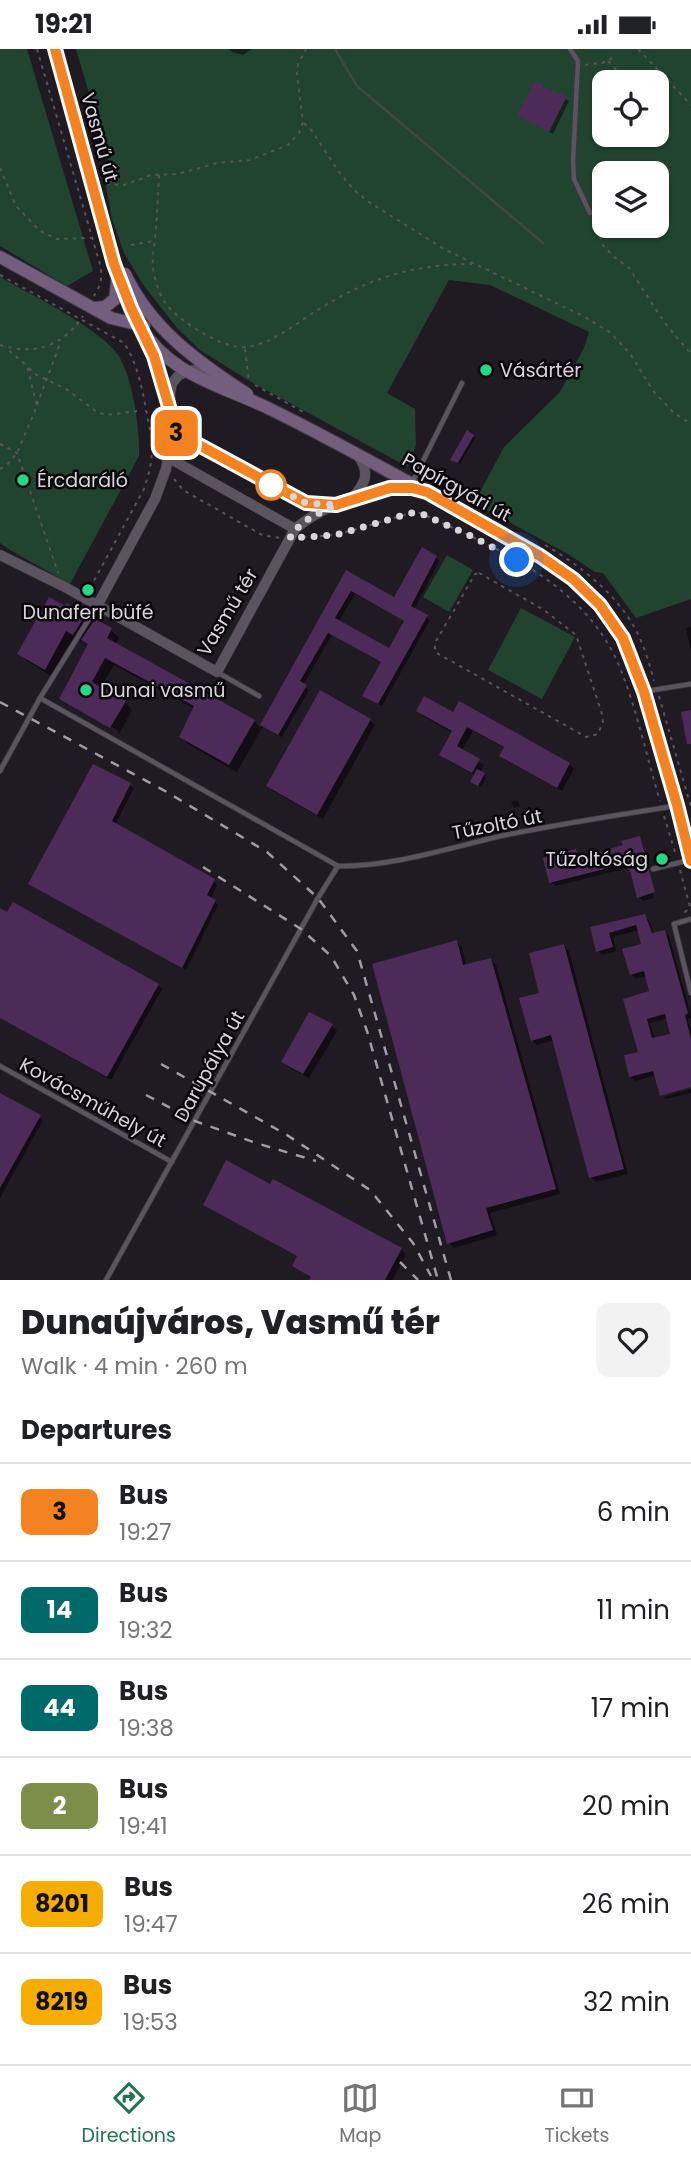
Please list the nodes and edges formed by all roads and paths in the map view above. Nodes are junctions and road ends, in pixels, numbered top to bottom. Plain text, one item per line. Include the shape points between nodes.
1 (37, 49) edge
2 (55, 49) edge
3 (306, 49) edge
4 (570, 49) edge
5 (638, 49) edge
6 (612, 58) dead end
7 (608, 60) junction
8 (578, 61) junction
9 (617, 70) edge
10 (691, 105) edge
11 (303, 122) junction
12 (0, 168) edge
13 (159, 174) junction
14 (103, 184) dead end
15 (590, 213) joint
16 (107, 236) junction
17 (92, 238) junction
18 (155, 241) junction
19 (131, 245) dead end
20 (0, 257) edge
21 (114, 264) junction
22 (474, 264) junction
23 (0, 275) edge
24 (91, 307) junction
25 (81, 319) junction
26 (139, 325) junction
27 (62, 338) junction
28 (0, 345) edge
29 (178, 345) junction
30 (4, 346) junction
31 (244, 348) junction
32 (691, 354) edge
33 (27, 366) junction
34 (185, 372) junction
35 (45, 379) junction
36 (234, 379) junction
37 (249, 382) junction
38 (463, 383) dead end
39 (37, 405) junction
40 (267, 408) junction
41 (170, 410) junction
42 (137, 411) dead end
43 (304, 413) dead end
44 (691, 424) edge
45 (173, 431) junction
46 (153, 443) junction
47 (0, 444) edge
48 (355, 452) junction
49 (17, 453) junction
50 (169, 458) junction
51 (0, 469) edge
52 (166, 469) junction
53 (436, 473) dead end
54 (414, 479) junction
55 (427, 492) junction
56 (351, 499) junction
57 (336, 505) junction
58 (293, 534) junction
59 (543, 544) dead end
60 (0, 555) edge
61 (475, 574) joint
62 (63, 586) junction
63 (84, 599) junction
64 (97, 606) junction
65 (217, 672) junction
66 (691, 684) edge
67 (650, 691) junction
68 (258, 695) dead end
69 (40, 698) junction
70 (0, 771) edge
71 (691, 807) edge
72 (662, 808) junction
73 (683, 812) edge
74 (691, 860) edge
75 (338, 866) junction
76 (653, 869) dead end
77 (691, 919) edge
78 (691, 993) edge
79 (0, 1066) edge
80 (172, 1162) junction
81 (106, 1280) edge

1 - 17 path
2 - 16 street, Vasmű út
3 - 11 path via 297,74
4 - 8 lane
5 - 10 path
6 - 7 path
7 - 8 path via 584,65
7 - 9 path
8 - 15 lane via 574,179
11 - 13 path via 288,145 258,158
11 - 22 path via 355,191
12 - 17 path via 16,206 40,231 57,239
13 - 14 path via 124,185
13 - 18 path
15 - 32 path via 603,245 629,268
16 - 21 street
16 - 29 street via 130,285
17 - 24 path via 101,283
18 - 19 path
18 - 31 path via 153,267 163,301 205,335
20 - 24 street
21 - 24 street via 115,299 106,307
21 - 26 street
22 - 31 path via 431,265 375,281 287,330
22 - 44 path via 611,333 654,392
23 - 25 path
24 - 26 street
25 - 27 path
25 - 46 path via 124,343
26 - 29 street via 156,329
26 - 34 street via 160,352
26 - 41 street via 152,349
27 - 30 path via 31,350
27 - 35 path
28 - 30 path
29 - 36 street
30 - 33 path
31 - 37 path
33 - 35 path
33 - 39 path
34 - 36 street
34 - 40 street
34 - 41 street via 172,383
35 - 39 path
35 - 42 path via 97,412
36 - 37 path
36 - 40 street
37 - 43 path
38 - 54 lane
39 - 49 path
40 - 48 street, Papírgyári út
41 - 45 street
45 - 50 street
45 - 57 street via 306,503
46 - 52 path
46 - 63 path via 144,489
47 - 49 path
48 - 54 street, Papírgyári út
48 - 56 street via 366,473
49 - 51 path
49 - 62 path
50 - 52 street
50 - 58 street
52 - 58 path via 184,490 262,535
52 - 64 street via 155,499
53 - 54 path via 431,482
54 - 55 street, Papírgyári út
55 - 56 street, Vasmű tér via 390,488
55 - 67 street, Papírgyári út via 573,579 600,605 623,638
56 - 57 street, Vasmű tér
57 - 58 street, Vasmű tér via 304,521
58 - 65 street, Vasmű tér
58 - 72 path via 336,535 420,513 502,551 566,593 596,625 620,667
59 - 67 path via 585,572 633,624 646,653
60 - 62 street, Vasmű tér
61 - 61 path via 435,642 435,652 586,737 598,734 603,722 576,635 544,610
62 - 63 street, Vasmű tér
63 - 64 street, Vasmű tér
64 - 65 street, Vasmű tér
64 - 69 lane
65 - 68 lane
66 - 67 lane
67 - 71 path
67 - 73 street, Papírgyári út
69 - 70 lane
69 - 75 lane
72 - 73 lane, Tűzoltó út
72 - 75 lane, Tűzoltó út via 385,862
73 - 74 street, Papírgyári út
74 - 76 lane
75 - 80 lane, Darupálya út
77 - 78 lane via 674,924
79 - 80 lane, Kovácsműhely út
80 - 81 lane, Darupálya út

